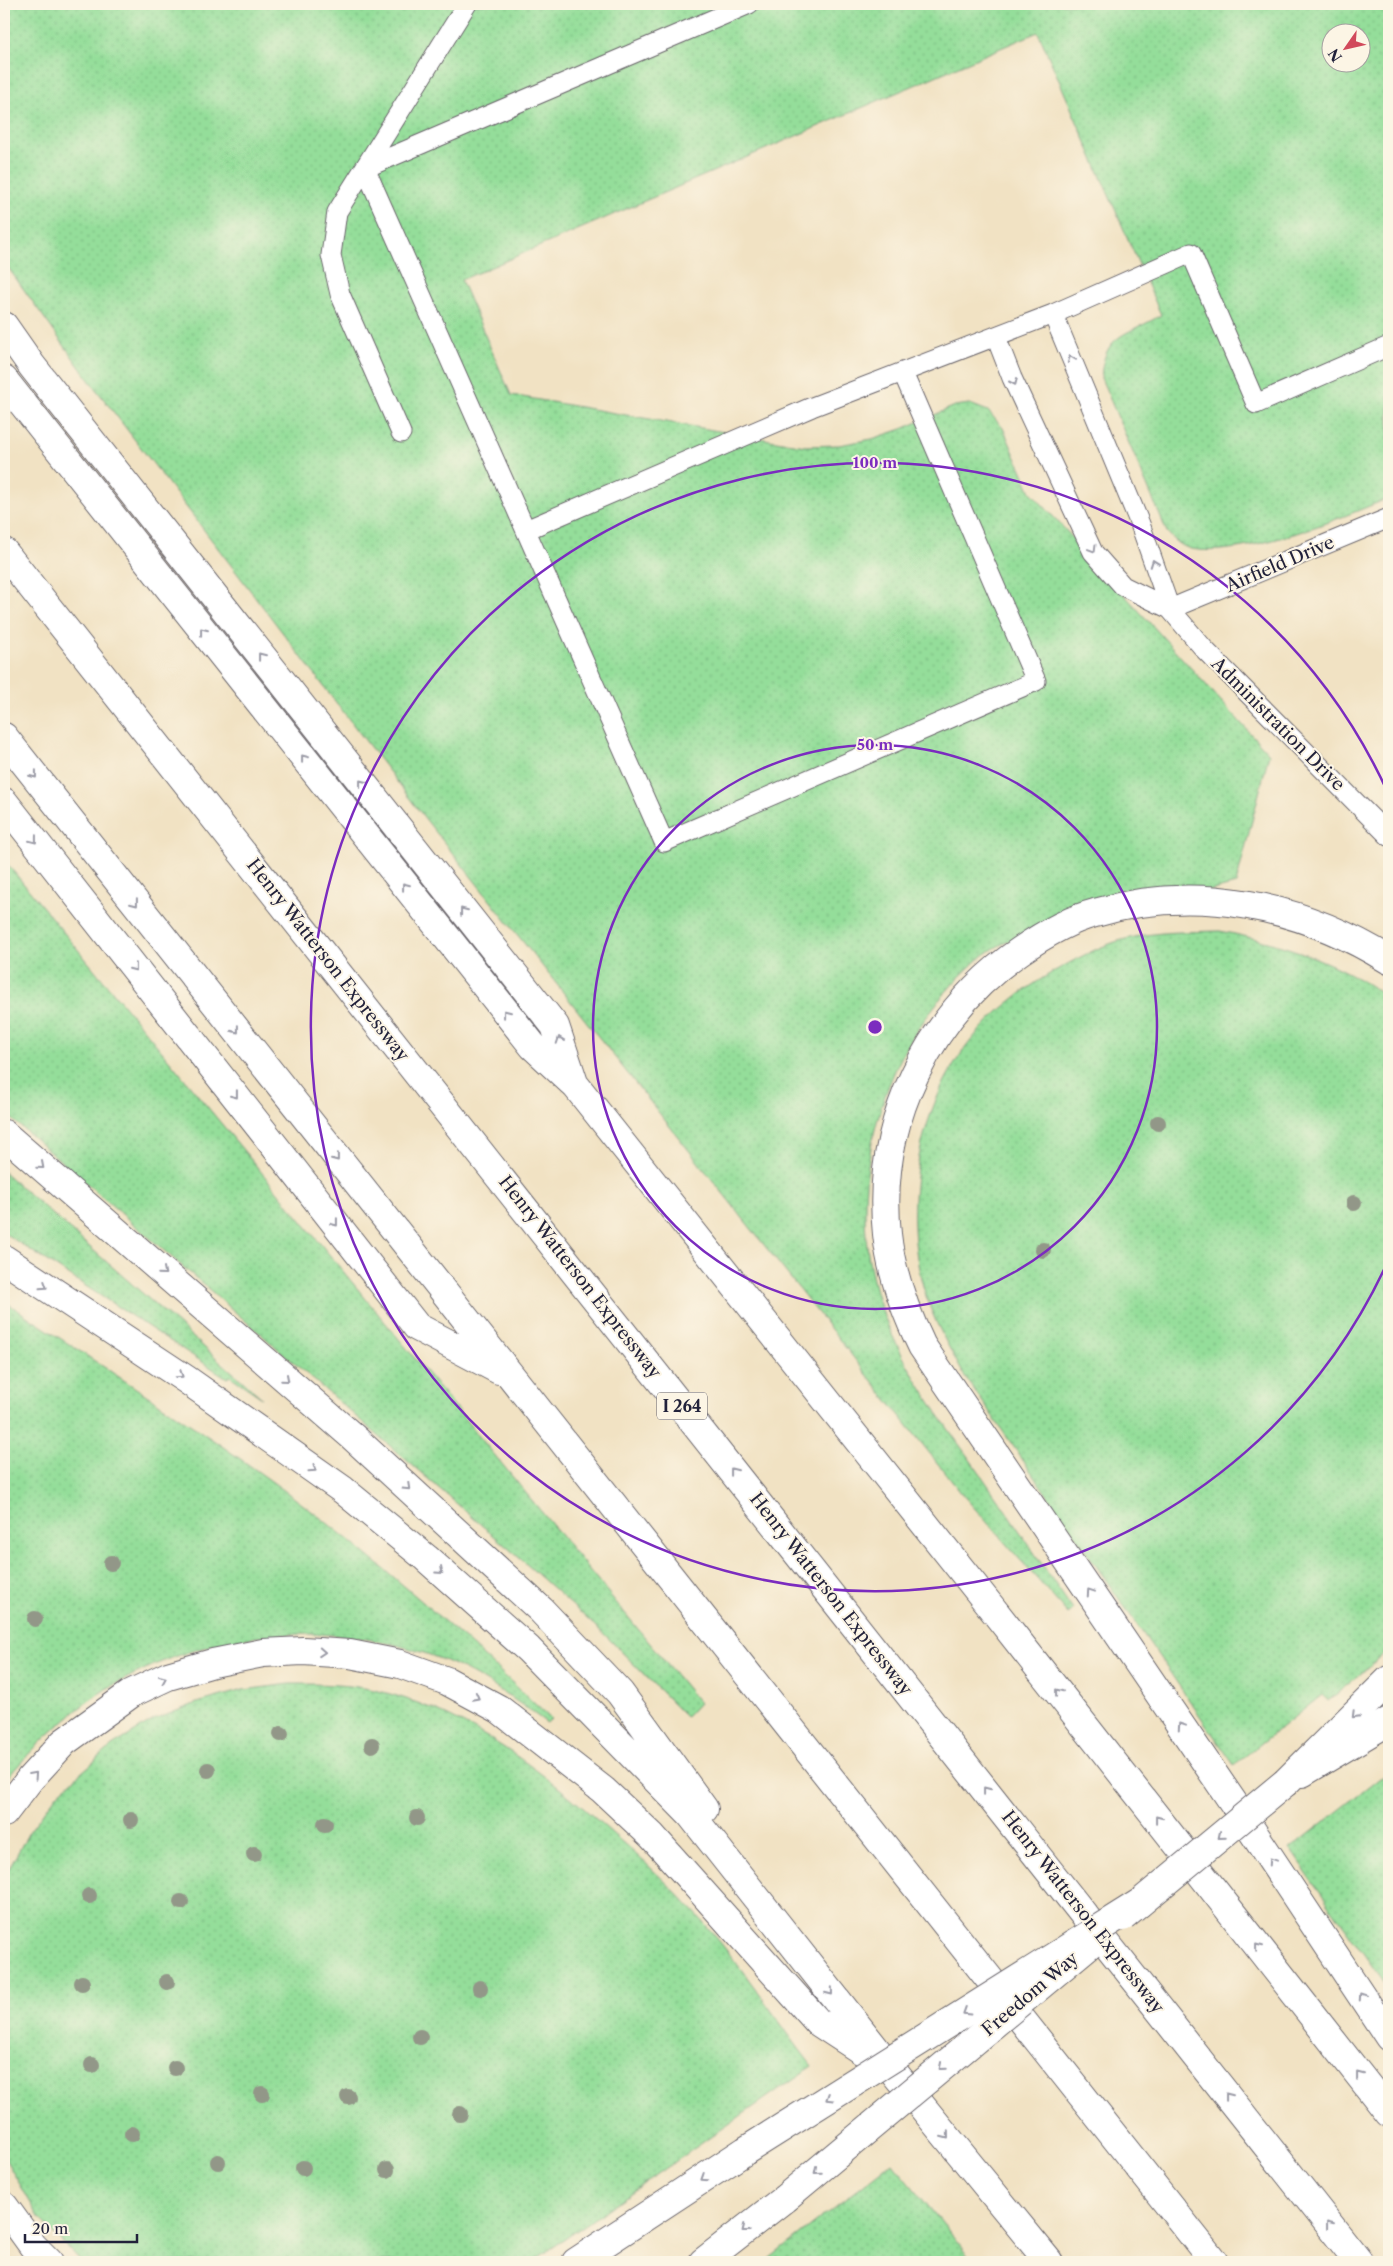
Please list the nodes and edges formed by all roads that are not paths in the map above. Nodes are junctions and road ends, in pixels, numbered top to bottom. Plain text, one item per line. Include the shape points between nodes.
1 (467, 4) edge
2 (749, 4) edge
3 (365, 168) junction
4 (1053, 314) junction
5 (4, 326) edge
6 (996, 337) junction
7 (1389, 346) edge
8 (903, 373) junction
9 (4, 380) edge
10 (401, 433) dead end
11 (1389, 518) edge
12 (526, 530) junction
13 (4, 552) edge
14 (1170, 609) junction
15 (4, 737) edge
16 (4, 802) edge
17 (1389, 836) edge
18 (1389, 960) edge
19 (576, 1086) junction
20 (4, 1134) edge
21 (4, 1259) edge
22 (508, 1374) junction
23 (1389, 1680) edge
24 (1389, 1722) edge
25 (1286, 1782) junction
26 (4, 1813) edge
27 (1141, 1902) junction
28 (800, 1954) junction
29 (1389, 2037) edge
30 (893, 2071) junction
31 (1389, 2113) edge
32 (4, 2206) edge
33 (49, 2262) edge
34 (576, 2262) edge
35 (703, 2262) edge
36 (1049, 2262) edge
37 (1214, 2262) edge
38 (1359, 2262) edge

1 - 3 lane
2 - 3 lane
3 - 10 lane via 337,212 331,255 340,294
3 - 12 lane
4 - 6 lane
4 - 7 lane via 1192,253 1256,404
14 -> 4 lane, Administration Drive via 1140,524
19 -> 5 main road via 555,1026 50,390
6 - 8 lane
6 -> 14 lane, Administration Drive via 1093,552 1122,586
8 - 12 lane via 812,407
8 - 12 lane via 1036,681 664,842
19 -> 9 main road via 533,1046
11 - 14 lane, Airfield Drive
38 -> 13 main road, Henry Watterson Expressway / I 264
14 - 17 lane, Administration Drive via 1205,650
15 -> 22 main road
16 -> 22 main road via 417,1327
29 -> 18 main road via 922,1346 906,1312 895,1276 887,1234 886,1193 890,1149 901,1106 918,1066 941,1026 967,995 999,965 1066,924 1134,903 1189,898 1237,901 1295,915 1344,934
31 -> 19 main road
20 -> 28 main road via 352,1437 541,1610 620,1693 711,1818
21 -> 28 main road via 203,1391 343,1490 426,1558 528,1649 691,1815
22 - 37 main road
23 -> 25 main road
24 - 25 main road, Freedom Way
25 -> 27 main road, Freedom Way, bridge
26 -> 30 main road via 64,1742 132,1693 168,1676 263,1653 350,1654 400,1664 447,1681 499,1708 603,1790 652,1836 818,2022
27 -> 34 main road, bridge via 745,2151
27 -> 35 main road, Freedom Way, bridge via 784,2199
28 -> 30 main road
30 -> 36 main road
32 - 33 main road

